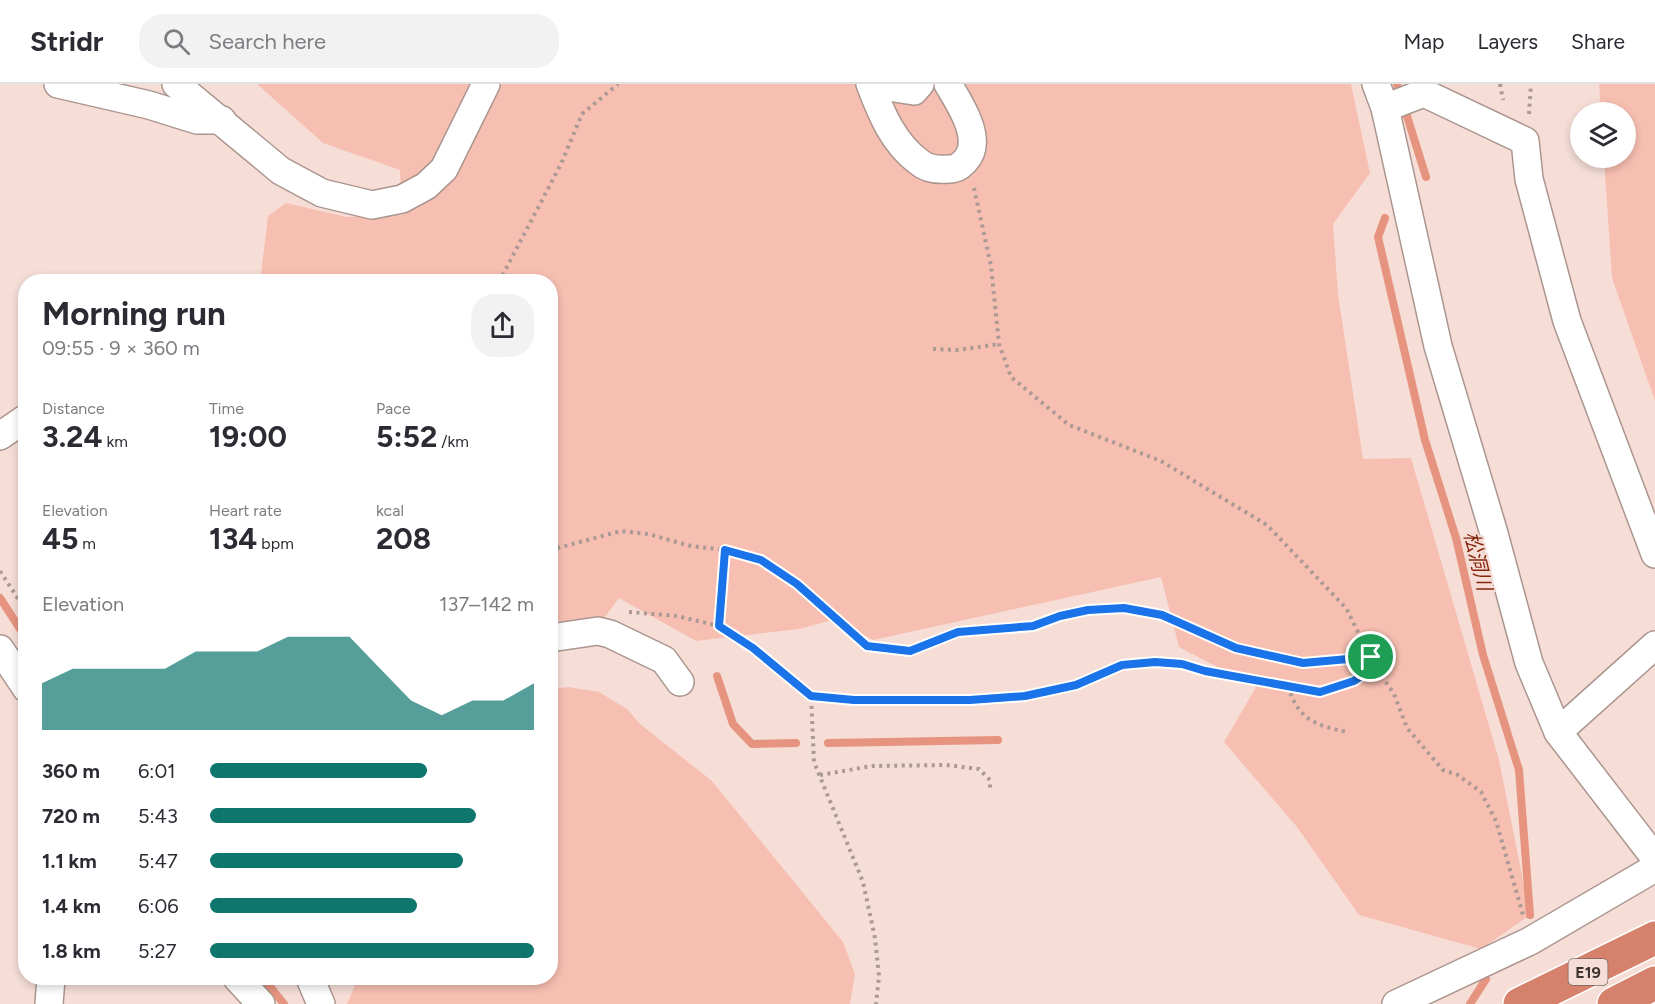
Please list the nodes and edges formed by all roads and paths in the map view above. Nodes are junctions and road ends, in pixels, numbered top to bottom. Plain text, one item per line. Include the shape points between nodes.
1 (58, 84) edge
2 (176, 84) edge
3 (486, 84) edge
4 (618, 84) edge
5 (870, 84) edge
6 (890, 84) edge
7 (920, 84) edge
8 (948, 84) edge
9 (1382, 100) edge
10 (222, 120) junction
11 (968, 158) junction
12 (502, 274) edge
13 (999, 344) junction
14 (933, 350) dead end
15 (18, 424) edge
16 (0, 436) edge
17 (558, 548) edge
18 (725, 550) junction
19 (1655, 554) edge
20 (0, 571) edge
21 (18, 599) edge
22 (719, 626) junction
23 (598, 631) junction
24 (558, 638) edge
25 (1655, 645) edge
26 (0, 649) edge
27 (1371, 657) junction
28 (1375, 666) junction
29 (18, 676) edge
30 (681, 682) dead end
31 (1288, 686) junction
32 (811, 696) junction
33 (1347, 732) dead end
34 (1558, 732) junction
35 (819, 775) junction
36 (990, 791) dead end
37 (1655, 858) edge
38 (1655, 868) edge
39 (1655, 938) edge
40 (1530, 941) junction
41 (1655, 983) edge
42 (50, 985) edge
43 (243, 985) edge
44 (313, 985) edge
45 (49, 1004) edge
46 (261, 1004) edge
47 (321, 1004) edge
48 (876, 1004) edge
49 (1396, 1004) edge
50 (1520, 1004) edge
51 (1614, 1004) edge

1 - 10 street via 197,120
2 - 10 street
3 - 10 street via 444,170 402,199 372,205 322,193 281,171
4 - 12 path via 582,114 561,164
5 - 11 street via 882,116 920,163 938,170 956,169
6 - 7 street via 914,91
8 - 11 street via 973,139
9 - 19 street via 1424,93 1525,141 1529,179 1567,321
9 - 34 street via 1438,346 1529,663
11 - 13 path via 991,266
13 - 14 path
13 - 27 path via 1011,376 1069,425 1161,461 1267,525 1346,608
15 - 16 street
17 - 18 path via 621,531
18 - 22 path
18 - 27 path via 761,560 797,584 867,646 910,651 958,632 1033,626 1088,610 1124,608 1162,615 1236,648 1303,663
20 - 21 path
22 - 23 path via 677,616 630,612
22 - 32 path via 753,648
23 - 24 street
23 - 30 street via 664,660
25 - 34 street
26 - 29 street
27 - 28 path
28 - 31 path via 1354,681 1320,692
28 - 40 path via 1394,694 1407,728 1443,770 1458,775 1481,792 1496,821
31 - 32 path via 1155,662 1122,665 1076,685 1025,696 908,701
31 - 33 path via 1294,707 1306,718
32 - 35 path via 813,757
34 - 37 street
35 - 36 path via 872,766 946,765 979,770 990,780
35 - 48 path via 863,882 875,938 879,976
38 - 40 street
39 - 50 highway, E19
40 - 49 street
41 - 51 highway, E19
42 - 45 street
43 - 46 street
44 - 47 street

